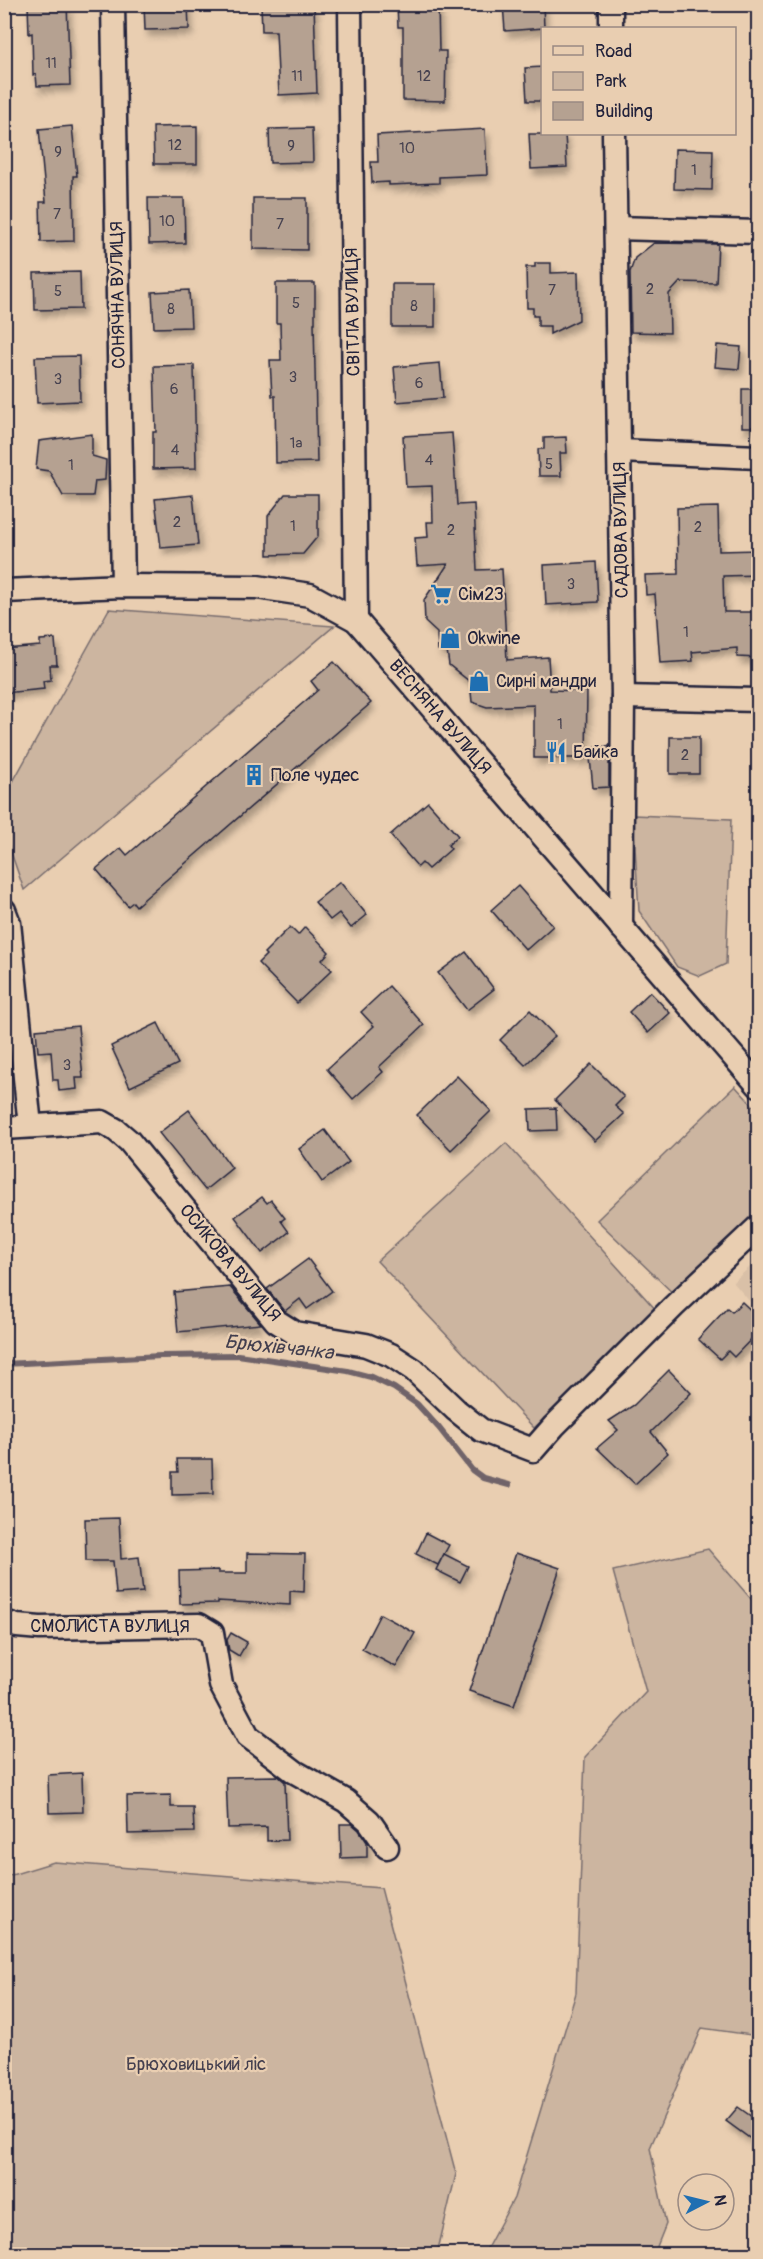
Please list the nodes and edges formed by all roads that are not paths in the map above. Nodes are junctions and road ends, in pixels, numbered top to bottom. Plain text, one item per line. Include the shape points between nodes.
1 (113, 4) edge
2 (350, 4) edge
3 (611, 4) edge
4 (611, 27) edge
5 (614, 135) edge
6 (616, 228) junction
7 (759, 232) edge
8 (620, 451) junction
9 (759, 457) edge
10 (123, 586) junction
11 (4, 591) edge
12 (356, 620) junction
13 (623, 697) junction
14 (759, 700) edge
15 (4, 909) edge
16 (621, 927) junction
17 (759, 1085) edge
18 (30, 1126) junction
19 (4, 1128) edge
20 (759, 1227) edge
21 (4, 1622) edge
22 (387, 1847) dead end

1 - 10 street, СОНЯЧНА ВУЛИЦЯ
2 - 12 street, СВІТЛА ВУЛИЦЯ
3 - 4 street
5 - 6 street, САДОВА ВУЛИЦЯ
6 - 7 street
6 - 8 street, САДОВА ВУЛИЦЯ
8 - 9 street
8 - 13 street, САДОВА ВУЛИЦЯ
10 - 11 street, ВЕСНЯНА ВУЛИЦЯ
10 - 12 street, ВЕСНЯНА ВУЛИЦЯ via 258,587 310,595
12 - 16 street, ВЕСНЯНА ВУЛИЦЯ
13 - 14 street
13 - 16 street, САДОВА ВУЛИЦЯ
15 - 18 street via 9,923
16 - 17 street, ВЕСНЯНА ВУЛИЦЯ
18 - 19 street, ОСИКОВА ВУЛИЦЯ
18 - 20 street, ОСИКОВА ВУЛИЦЯ via 102,1122 116,1130 276,1321 295,1333 366,1345 391,1355 414,1370 481,1430 533,1450 674,1306
21 - 22 street, СМОЛИСТА ВУЛИЦЯ via 40,1628 199,1625 212,1633 221,1685 248,1736 295,1772 346,1801 369,1821

